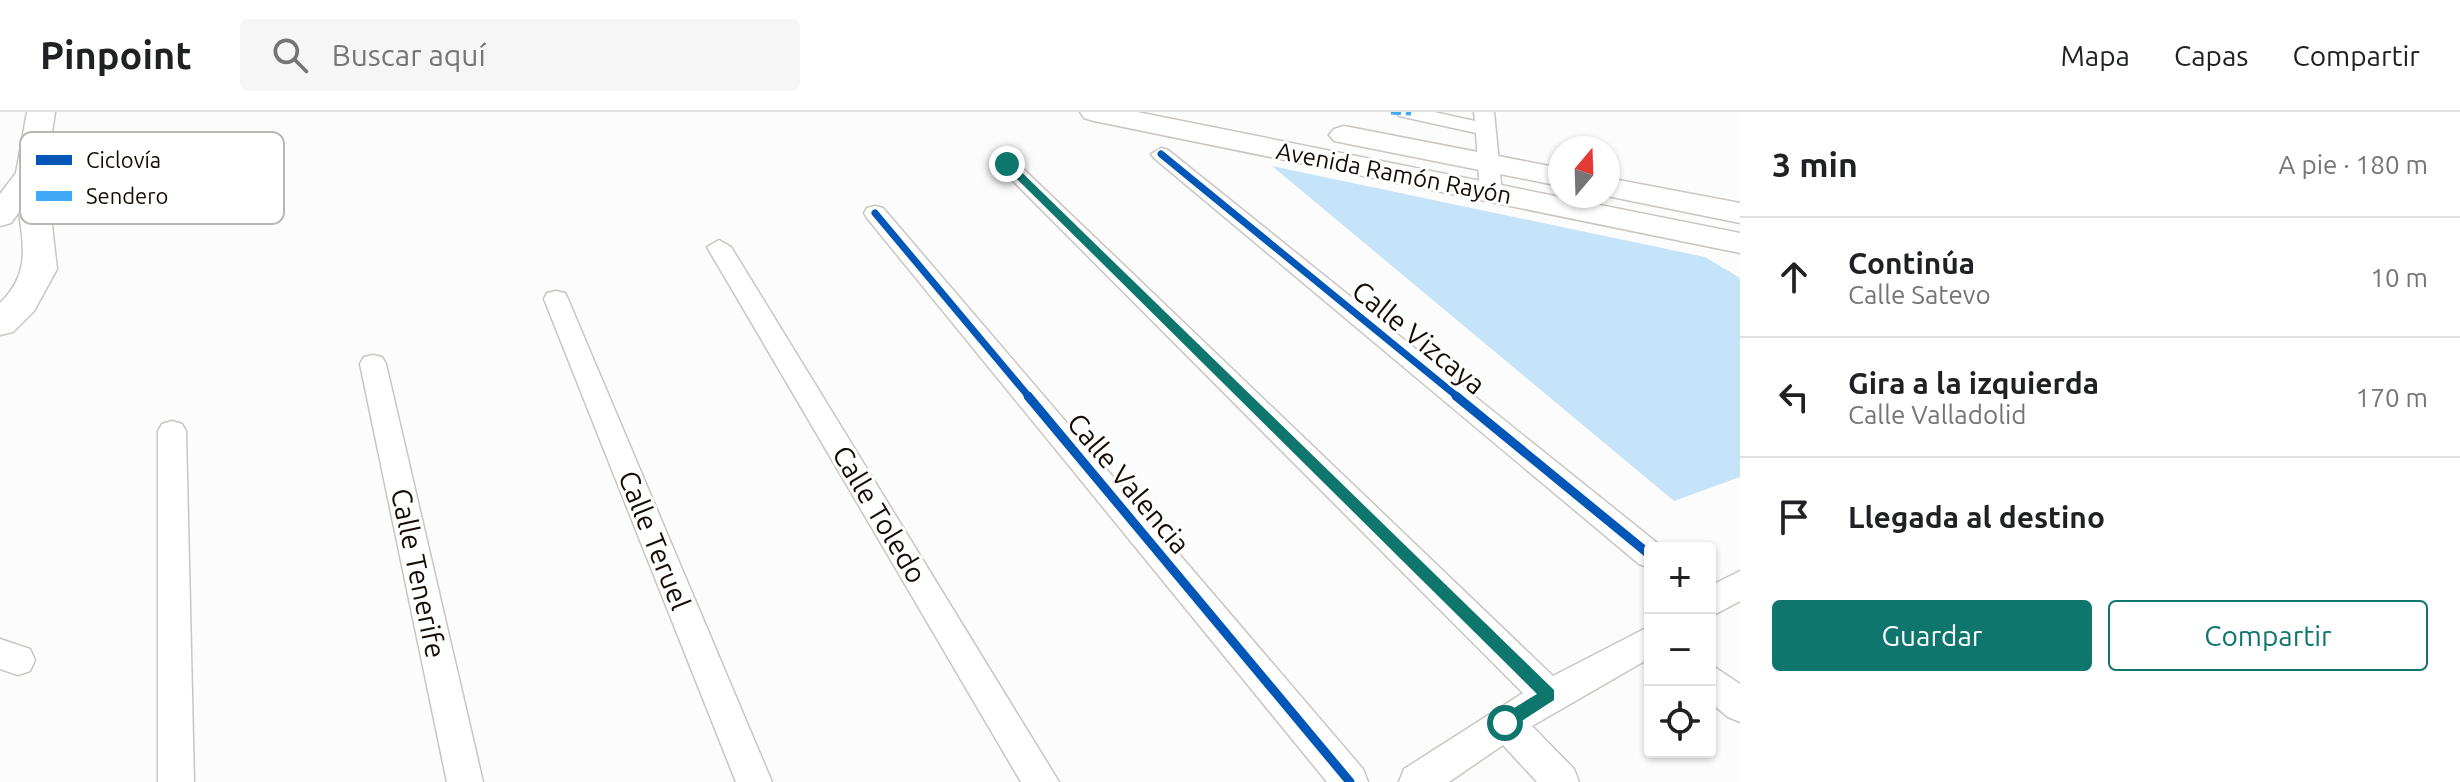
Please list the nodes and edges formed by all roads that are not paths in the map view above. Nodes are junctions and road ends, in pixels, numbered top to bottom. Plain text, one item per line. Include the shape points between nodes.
1 (41, 112) edge
2 (1094, 112) edge
3 (1231, 112) edge
4 (1406, 112) edge
5 (1485, 120) edge
6 (38, 132) edge
7 (1161, 154) dead end
8 (1007, 164) dead end
9 (1548, 177) edge
10 (1490, 178) junction
11 (1620, 189) edge
12 (12, 210) edge
13 (875, 213) dead end
14 (1740, 213) edge
15 (1740, 243) edge
16 (719, 247) dead end
17 (556, 299) dead end
18 (0, 323) edge
19 (373, 364) dead end
20 (172, 431) dead end
21 (1644, 550) edge
22 (1740, 584) edge
23 (1716, 599) edge
24 (1644, 644) edge
25 (1716, 685) edge
26 (1549, 695) junction
27 (1740, 706) edge
28 (1505, 723) junction
29 (176, 782) edge
30 (465, 782) edge
31 (754, 782) edge
32 (1041, 782) edge
33 (1350, 782) edge
34 (1417, 782) edge
35 (1561, 782) edge

1 - 6 main road
2 - 10 main road, Avenida Ramón Rayón
3 - 10 main road, Avenida Ramón Rayón
4 - 5 street
5 - 10 street
7 - 21 street, Calle Vizcaya
8 - 26 street
9 - 10 main road, Avenida Ramón Rayón
10 - 15 main road, Avenida Ramón Rayón
11 - 14 main road
12 - 18 main road via 42,273 20,306
13 - 33 street, Calle Valencia
16 - 32 street, Calle Toledo
17 - 31 street, Calle Teruel
19 - 30 street, Calle Tenerife
20 - 29 street
22 - 23 street
24 - 26 street
25 - 27 street
26 - 28 street
28 - 34 street
28 - 35 street

